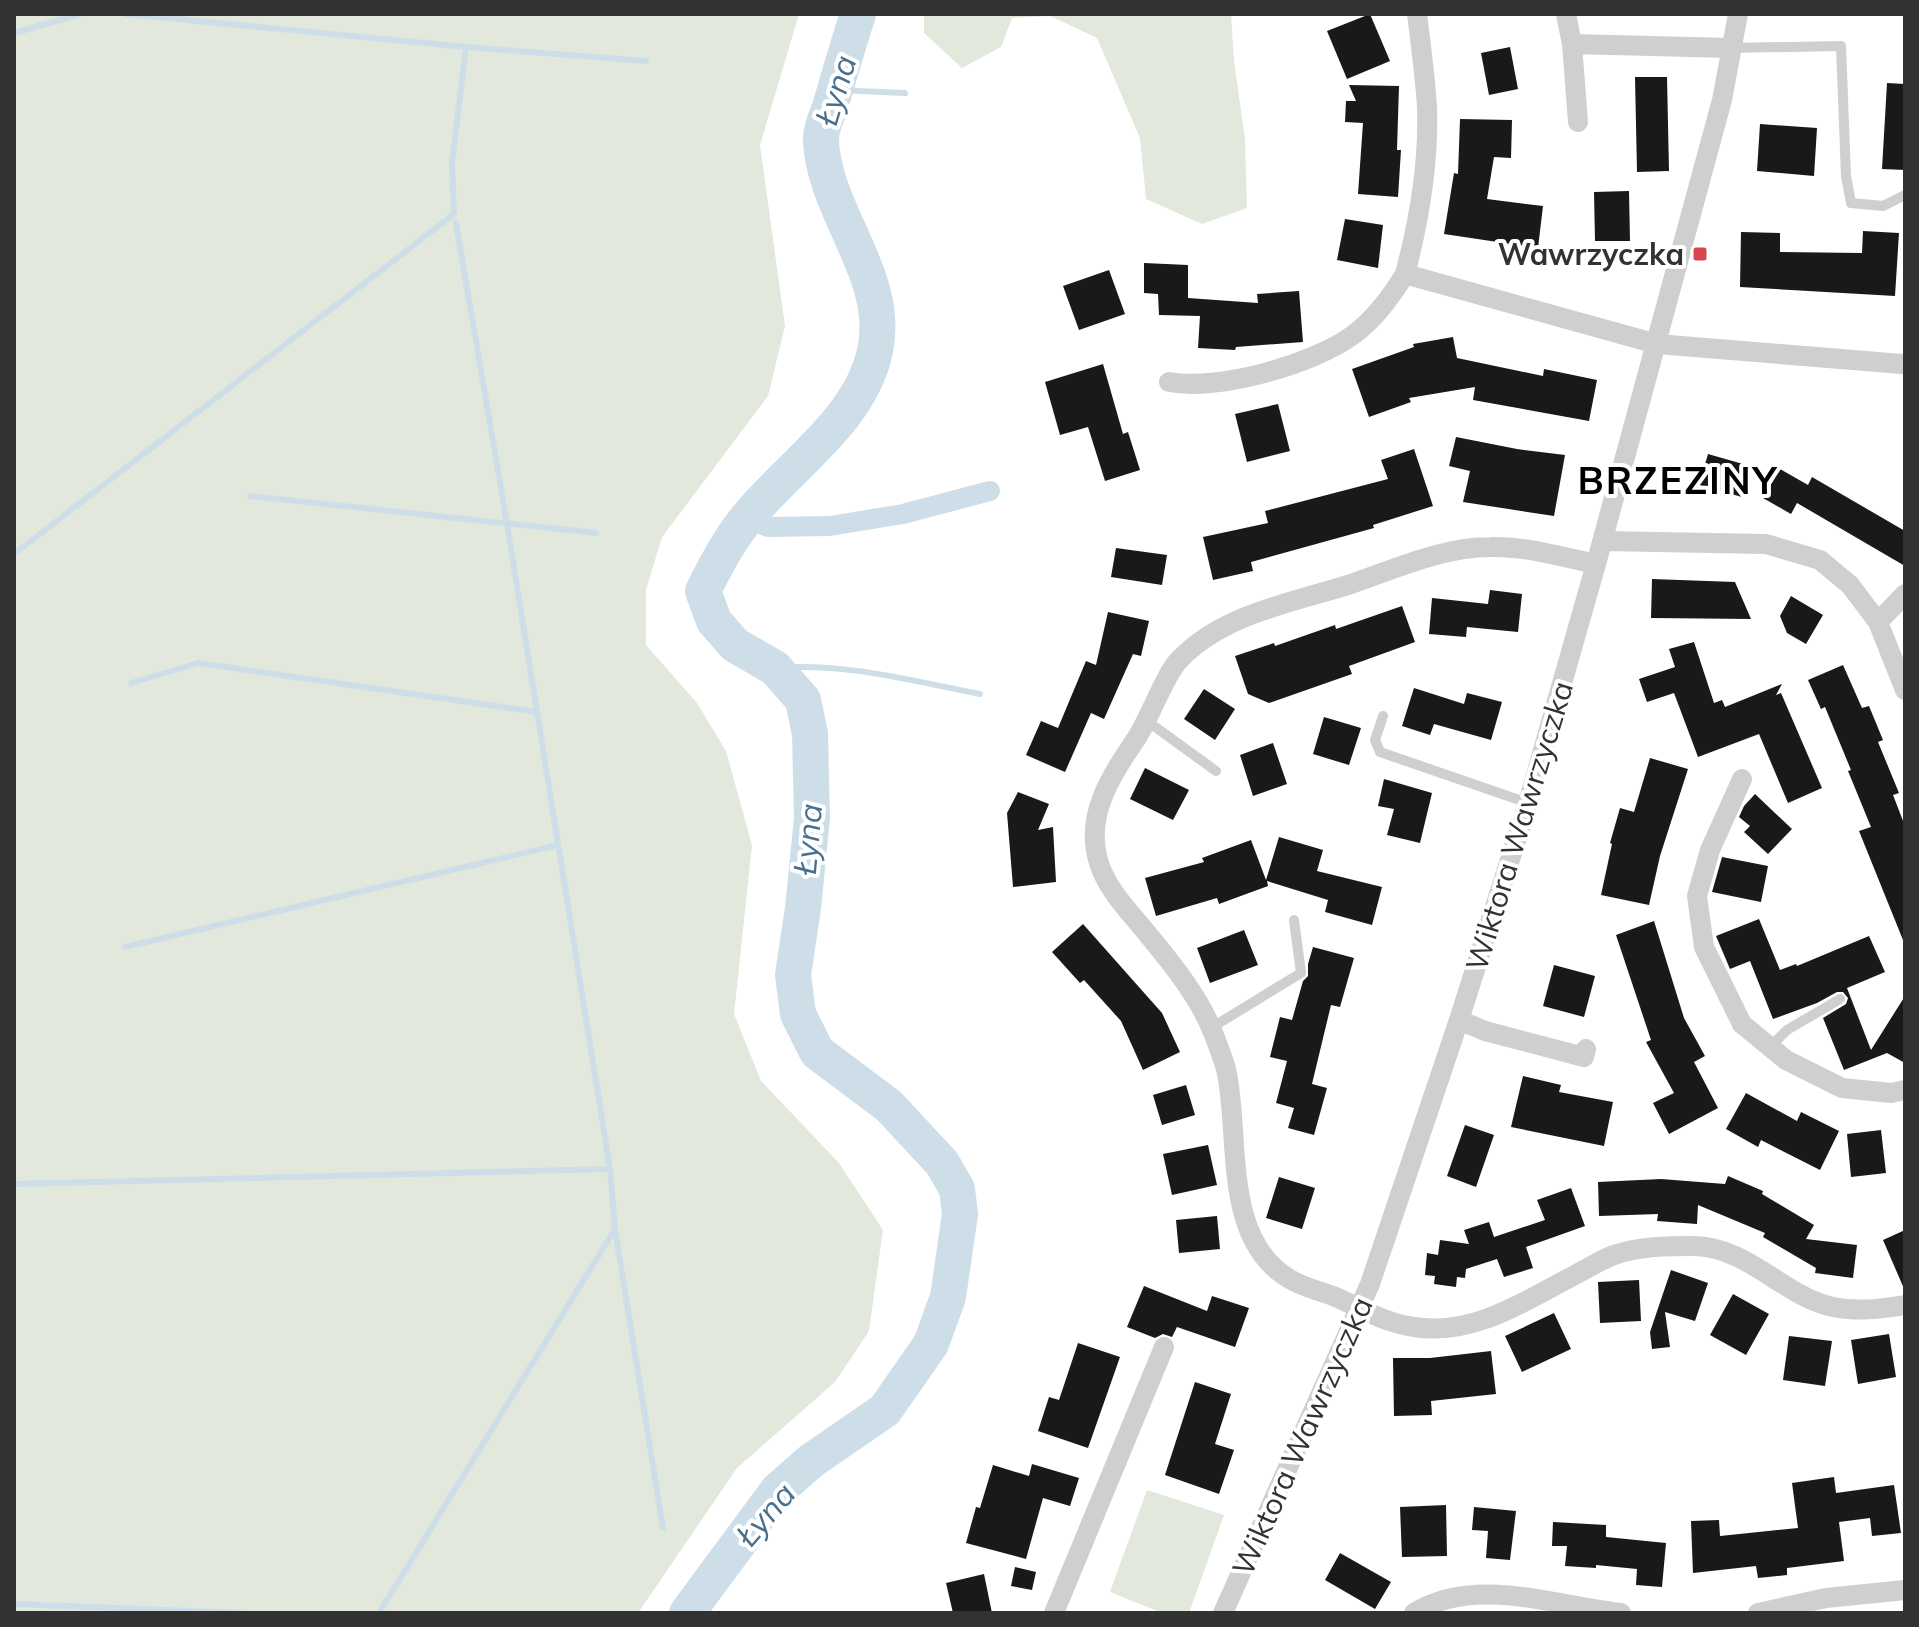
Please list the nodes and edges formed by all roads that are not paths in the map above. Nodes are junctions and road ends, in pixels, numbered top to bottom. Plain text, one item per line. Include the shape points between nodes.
1 (1417, 14) edge
2 (1566, 14) edge
3 (1738, 14) edge
4 (1572, 44) junction
5 (1731, 48) junction
6 (1578, 122) dead end
7 (1905, 195) edge
8 (1405, 274) junction
9 (1657, 344) junction
10 (1902, 364) dead end
11 (1169, 382) dead end
12 (1603, 541) junction
13 (1596, 564) junction
14 (1905, 594) edge
15 (1878, 622) junction
16 (1905, 690) edge
17 (1383, 716) dead end
18 (1147, 721) junction
19 (1216, 771) dead end
20 (1742, 779) dead end
21 (1528, 803) junction
22 (1294, 920) dead end
23 (1840, 999) dead end
24 (1459, 1020) junction
25 (1211, 1028) junction
26 (1770, 1047) junction
27 (1586, 1049) dead end
28 (1905, 1090) edge
29 (1905, 1305) edge
30 (1359, 1310) junction
31 (1164, 1347) dead end
32 (1905, 1590) edge
33 (1054, 1613) edge
34 (1223, 1613) edge
35 (1414, 1613) edge
36 (1621, 1613) edge
37 (1758, 1613) edge

1 - 8 street via 1427,109 1420,207
2 - 4 street
3 - 5 street, Wiktora Wawrzyczka
4 - 5 street
4 - 6 street
5 - 7 lane via 1841,46 1851,203 1883,206
5 - 9 street, Wiktora Wawrzyczka
8 - 9 street
8 - 11 street via 1374,317 1331,349 1224,382
9 - 10 street
9 - 12 street, Wiktora Wawrzyczka
12 - 13 street, Wiktora Wawrzyczka
12 - 15 street via 1766,544 1820,560 1850,585
13 - 18 street via 1531,549 1485,546 1437,555 1291,600 1211,635 1176,662
13 - 21 street, Wiktora Wawrzyczka
14 - 15 street
15 - 16 street
17 - 21 lane via 1375,740 1380,752
18 - 19 lane
18 - 25 street via 1111,777 1095,818 1099,862 1119,901 1153,941
20 - 26 street via 1710,850 1697,896 1704,947 1742,1024
21 - 24 street, Wiktora Wawrzyczka
22 - 25 lane via 1301,973
23 - 26 lane via 1787,1030
24 - 27 street via 1584,1057
24 - 30 street, Wiktora Wawrzyczka
25 - 30 street via 1226,1069 1246,1224 1263,1254 1286,1278
26 - 28 street via 1842,1088
29 - 30 street via 1873,1310 1831,1307 1755,1264 1706,1246 1658,1246 1614,1255 1493,1317 1453,1328 1415,1327
30 - 34 street, Wiktora Wawrzyczka
31 - 33 street
32 - 37 street via 1826,1598
35 - 36 street via 1470,1594

